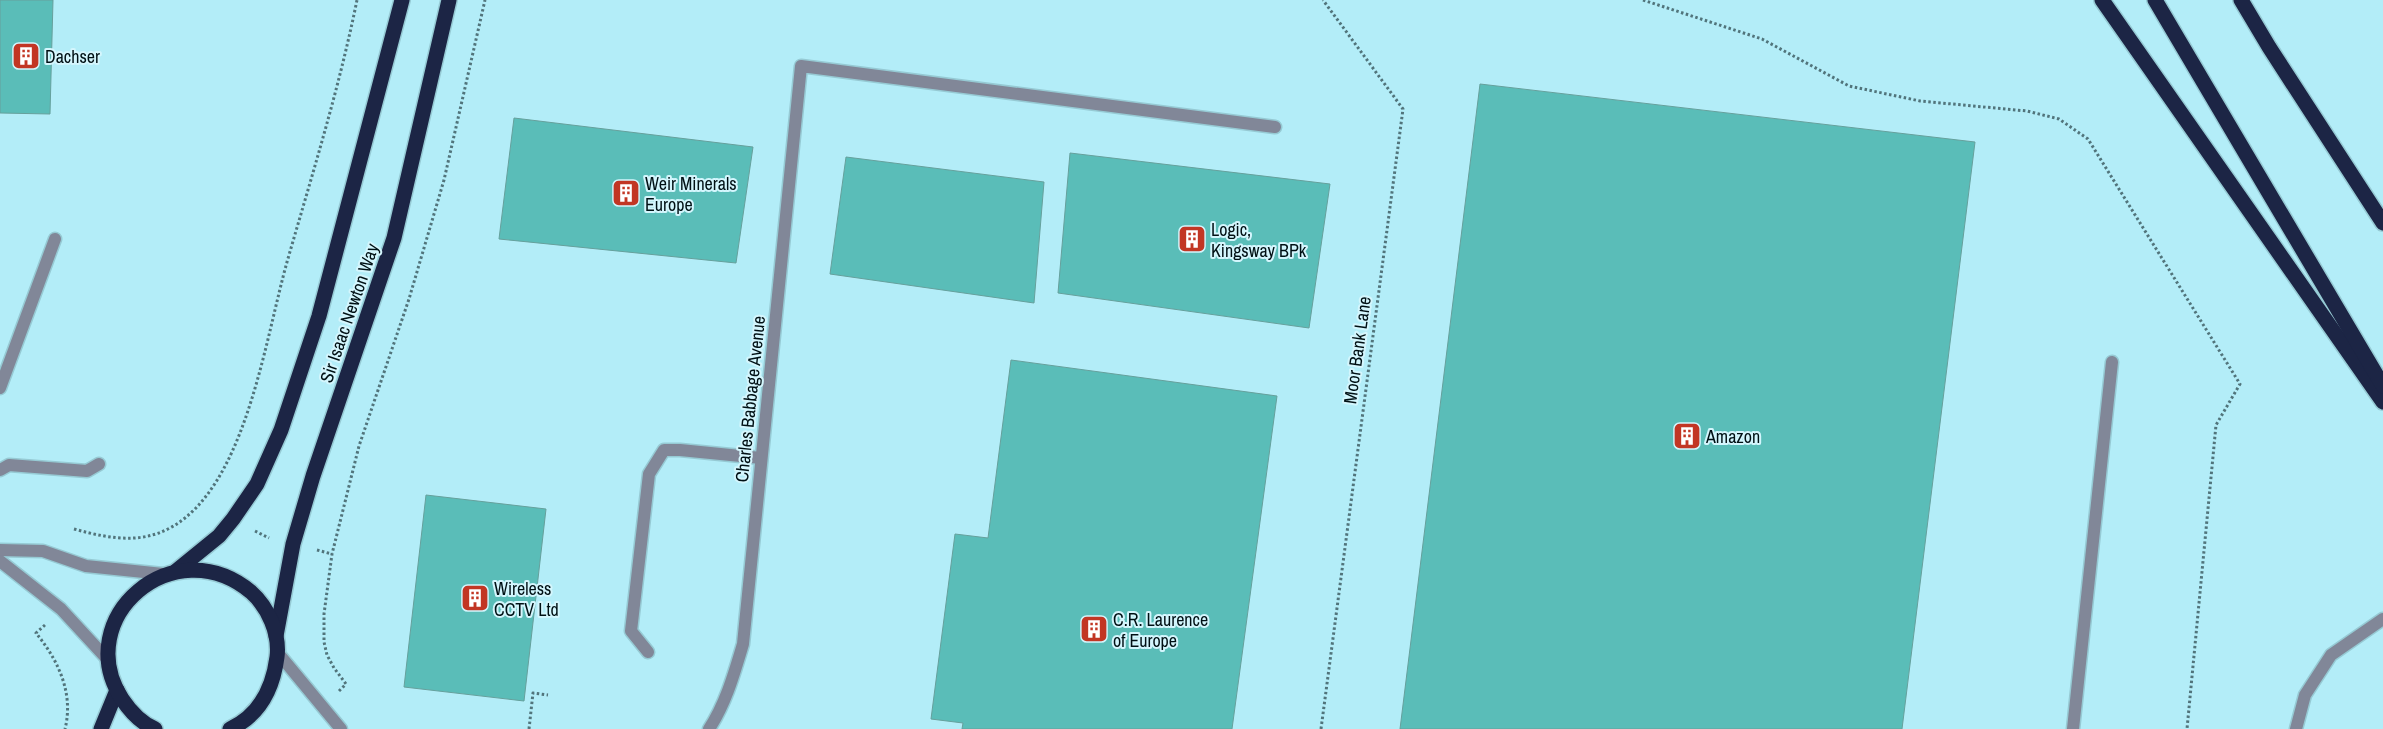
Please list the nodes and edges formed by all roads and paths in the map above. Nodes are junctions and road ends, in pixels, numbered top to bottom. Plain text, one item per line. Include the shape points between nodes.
1 (358, 0) edge
2 (402, 0) edge
3 (449, 0) edge
4 (485, 0) edge
5 (1323, 0) edge
6 (1643, 0) edge
7 (2102, 0) edge
8 (2155, 0) edge
9 (2242, 0) edge
10 (1275, 127) dead end
11 (2383, 223) edge
12 (55, 238) dead end
13 (2112, 362) dead end
14 (2383, 386) edge
15 (0, 388) edge
16 (2383, 402) edge
17 (761, 458) junction
18 (99, 464) dead end
19 (0, 470) edge
20 (202, 502) junction
21 (233, 519) junction
22 (74, 529) dead end
23 (293, 544) junction
24 (0, 550) edge
25 (332, 554) junction
26 (0, 561) edge
27 (170, 573) junction
28 (2383, 619) edge
29 (36, 633) dead end
30 (276, 636) junction
31 (648, 652) dead end
32 (278, 653) junction
33 (109, 661) junction
34 (116, 690) junction
35 (338, 692) dead end
36 (548, 694) dead end
37 (65, 729) edge
38 (101, 729) edge
39 (155, 729) edge
40 (230, 729) edge
41 (341, 729) edge
42 (529, 729) edge
43 (709, 729) edge
44 (1321, 729) edge
45 (2073, 729) edge
46 (2188, 729) edge
47 (2296, 729) edge

1 - 20 path via 345,62 273,312 254,391 231,451
2 - 21 highway, Sir Isaac Newton Way via 319,316 281,430 257,484
3 - 23 highway, Sir Isaac Newton Way via 394,238
4 - 25 path via 444,180 409,299 359,446
5 - 44 path, Moor Bank Lane via 1403,109
6 - 46 path via 1762,39 1849,86 1920,102 2027,111 2059,119 2088,139 2240,384 2216,426
7 - 16 highway
8 - 14 highway
9 - 11 highway
10 - 17 street, Charles Babbage Avenue via 801,66
12 - 15 street
13 - 45 street
17 - 31 street via 664,450 656,461 649,474 631,631
17 - 43 street, Charles Babbage Avenue via 743,644 732,683
18 - 19 street via 87,471 9,465
20 - 21 path
20 - 22 path via 169,529 152,535 115,539
21 - 23 path via 263,536
21 - 27 highway, Sir Isaac Newton Way via 219,536
23 - 25 path
23 - 30 highway, Sir Isaac Newton Way
24 - 27 street via 43,551 86,566
25 - 35 path via 324,629 327,655 346,684
26 - 33 street via 61,609
27 - 30 highway via 205,570 220,573 239,583 256,597 269,615
27 - 33 highway, Sir Isaac Newton Way via 140,588 122,608 111,634
28 - 47 street via 2331,655 2305,695
29 - 37 path via 63,678 67,699
30 - 32 highway
32 - 40 highway via 274,680 261,704 242,724
32 - 41 street
33 - 34 highway, Sir Isaac Newton Way
34 - 38 highway
34 - 39 highway via 129,710
36 - 42 path via 533,693

